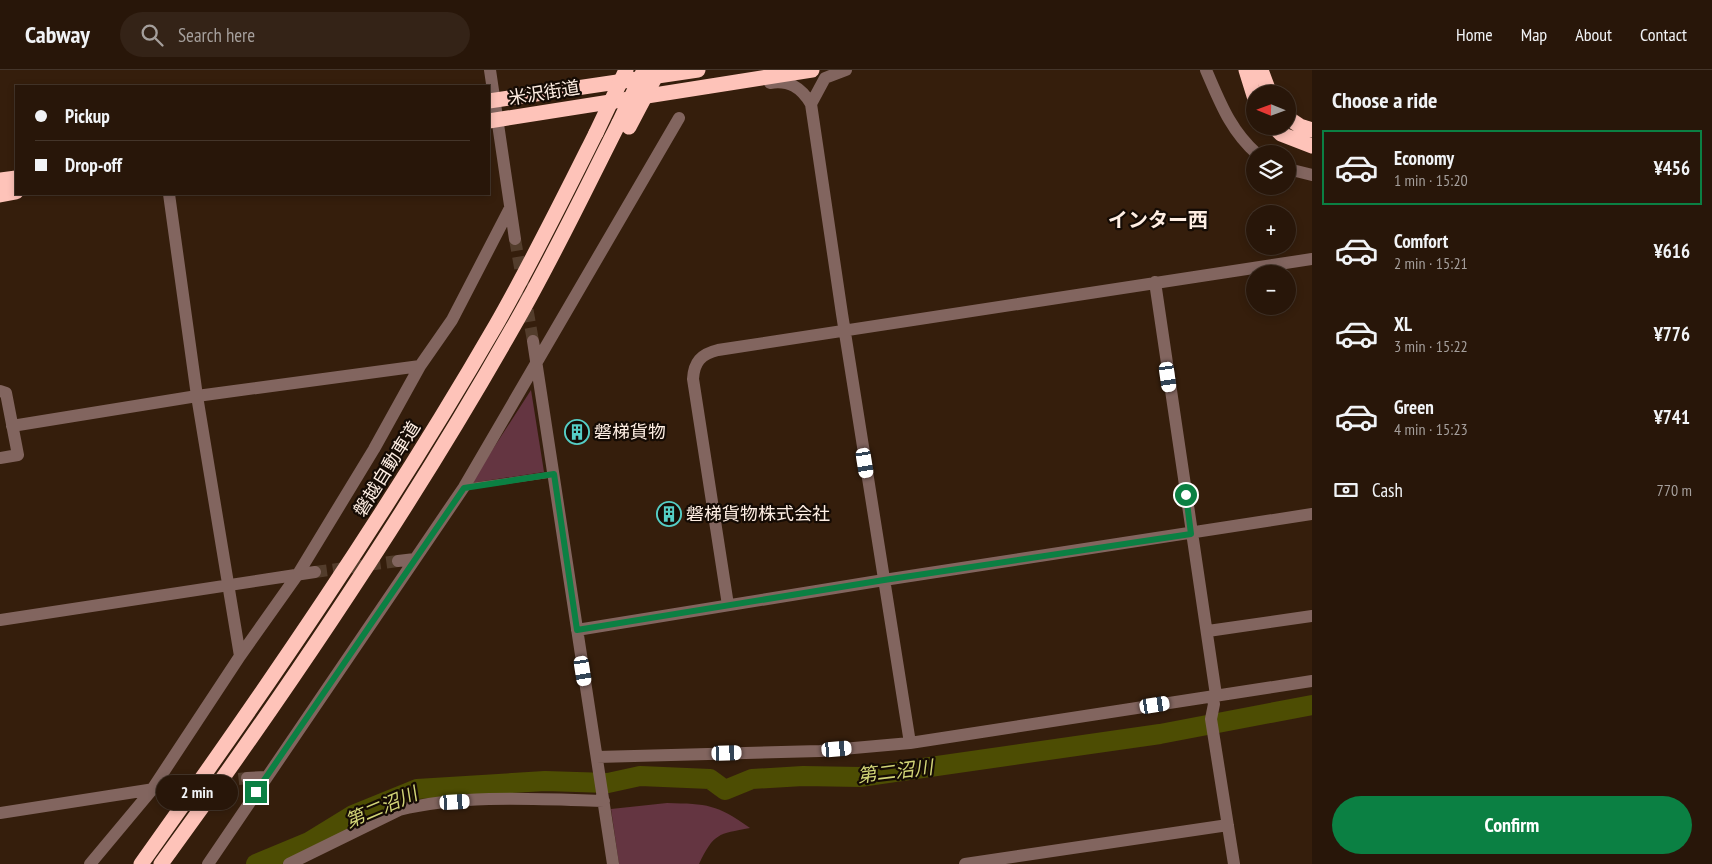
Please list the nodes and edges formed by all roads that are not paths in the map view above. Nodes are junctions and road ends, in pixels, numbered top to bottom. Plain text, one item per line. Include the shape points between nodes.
1 (490, 70) edge
2 (626, 70) edge
3 (644, 70) edge
4 (659, 70) edge
5 (698, 70) edge
6 (812, 70) edge
7 (846, 70) edge
8 (1206, 70) edge
9 (1246, 70) edge
10 (1261, 70) edge
11 (1251, 85) edge
12 (1267, 85) edge
13 (689, 89) junction
14 (491, 101) edge
15 (811, 104) junction
16 (678, 118) dead end
17 (492, 120) edge
18 (1296, 123) edge
19 (624, 125) junction
20 (1312, 130) edge
21 (1284, 135) edge
22 (1249, 145) edge
23 (1312, 146) edge
24 (1296, 171) edge
25 (1312, 174) edge
26 (15, 178) edge
27 (0, 180) edge
28 (15, 192) edge
29 (0, 195) edge
30 (169, 195) edge
31 (510, 208) junction
32 (515, 239) tunnel mouth
33 (1312, 259) edge
34 (1155, 282) junction
35 (844, 331) junction
36 (533, 341) tunnel mouth
37 (537, 365) junction
38 (420, 366) junction
39 (0, 391) edge
40 (197, 396) junction
41 (12, 426) junction
42 (0, 458) edge
43 (556, 474) junction
44 (464, 488) junction
45 (1312, 514) edge
46 (1191, 534) junction
47 (415, 559) junction
48 (398, 561) tunnel mouth
49 (315, 572) tunnel mouth
50 (298, 574) junction
51 (884, 580) junction
52 (229, 586) junction
53 (728, 605) junction
54 (1312, 616) edge
55 (0, 620) edge
56 (577, 630) junction
57 (1208, 631) junction
58 (240, 656) junction
59 (1312, 681) edge
60 (1214, 695) junction
61 (910, 743) junction
62 (597, 757) junction
63 (266, 777) junction
64 (247, 778) tunnel mouth
65 (168, 787) tunnel mouth
66 (151, 791) junction
67 (603, 798) junction
68 (0, 813) edge
69 (1228, 825) junction
70 (90, 864) edge
71 (141, 864) edge
72 (162, 864) edge
73 (208, 864) edge
74 (289, 864) edge
75 (613, 864) edge
76 (964, 864) edge
77 (1234, 864) edge

1 - 14 street
2 - 71 highway, 磐越自動車道, bridge via 497,324 408,472 296,642
3 - 19 highway, 磐越自動車道, bridge
4 - 19 highway, bridge
5 - 14 highway, 米沢街道
6 - 13 highway, 米沢街道
7 - 15 street via 826,78
8 - 22 street via 1230,125
9 - 11 highway
10 - 12 highway
13 - 15 street via 703,94 789,82 804,93
13 - 17 highway, 米沢街道
14 - 17 street
15 - 35 street
16 - 37 street
17 - 31 street
18 - 20 highway
19 - 72 highway, 磐越自動車道 via 512,329 389,533
21 - 23 highway
24 - 25 street
26 - 27 highway
28 - 29 highway
30 - 40 street
31 - 32 street
31 - 38 street via 452,320
33 - 34 street
34 - 35 street
34 - 46 street
35 - 51 street
35 - 53 street via 718,350 701,356 696,364 693,379
36 - 37 street
37 - 43 street
37 - 44 street
38 - 40 street
38 - 50 street
39 - 41 street via 6,393
40 - 41 street
40 - 52 street
41 - 42 street via 18,455
43 - 44 lane
43 - 56 street
44 - 47 street
45 - 46 street
46 - 51 street
46 - 57 street
47 - 48 street
47 - 63 street
49 - 50 street
50 - 52 street
50 - 58 street
51 - 53 street
51 - 61 street
52 - 55 street
52 - 58 street
53 - 56 street
54 - 57 street
56 - 62 street
57 - 60 street
58 - 66 street
59 - 60 street
60 - 61 street
60 - 69 street via 1212,723
61 - 62 street via 820,751
62 - 67 street
63 - 64 street
63 - 73 street
65 - 66 street
66 - 68 street
66 - 70 street
67 - 74 street via 413,806
67 - 75 street
69 - 76 street
69 - 77 street

